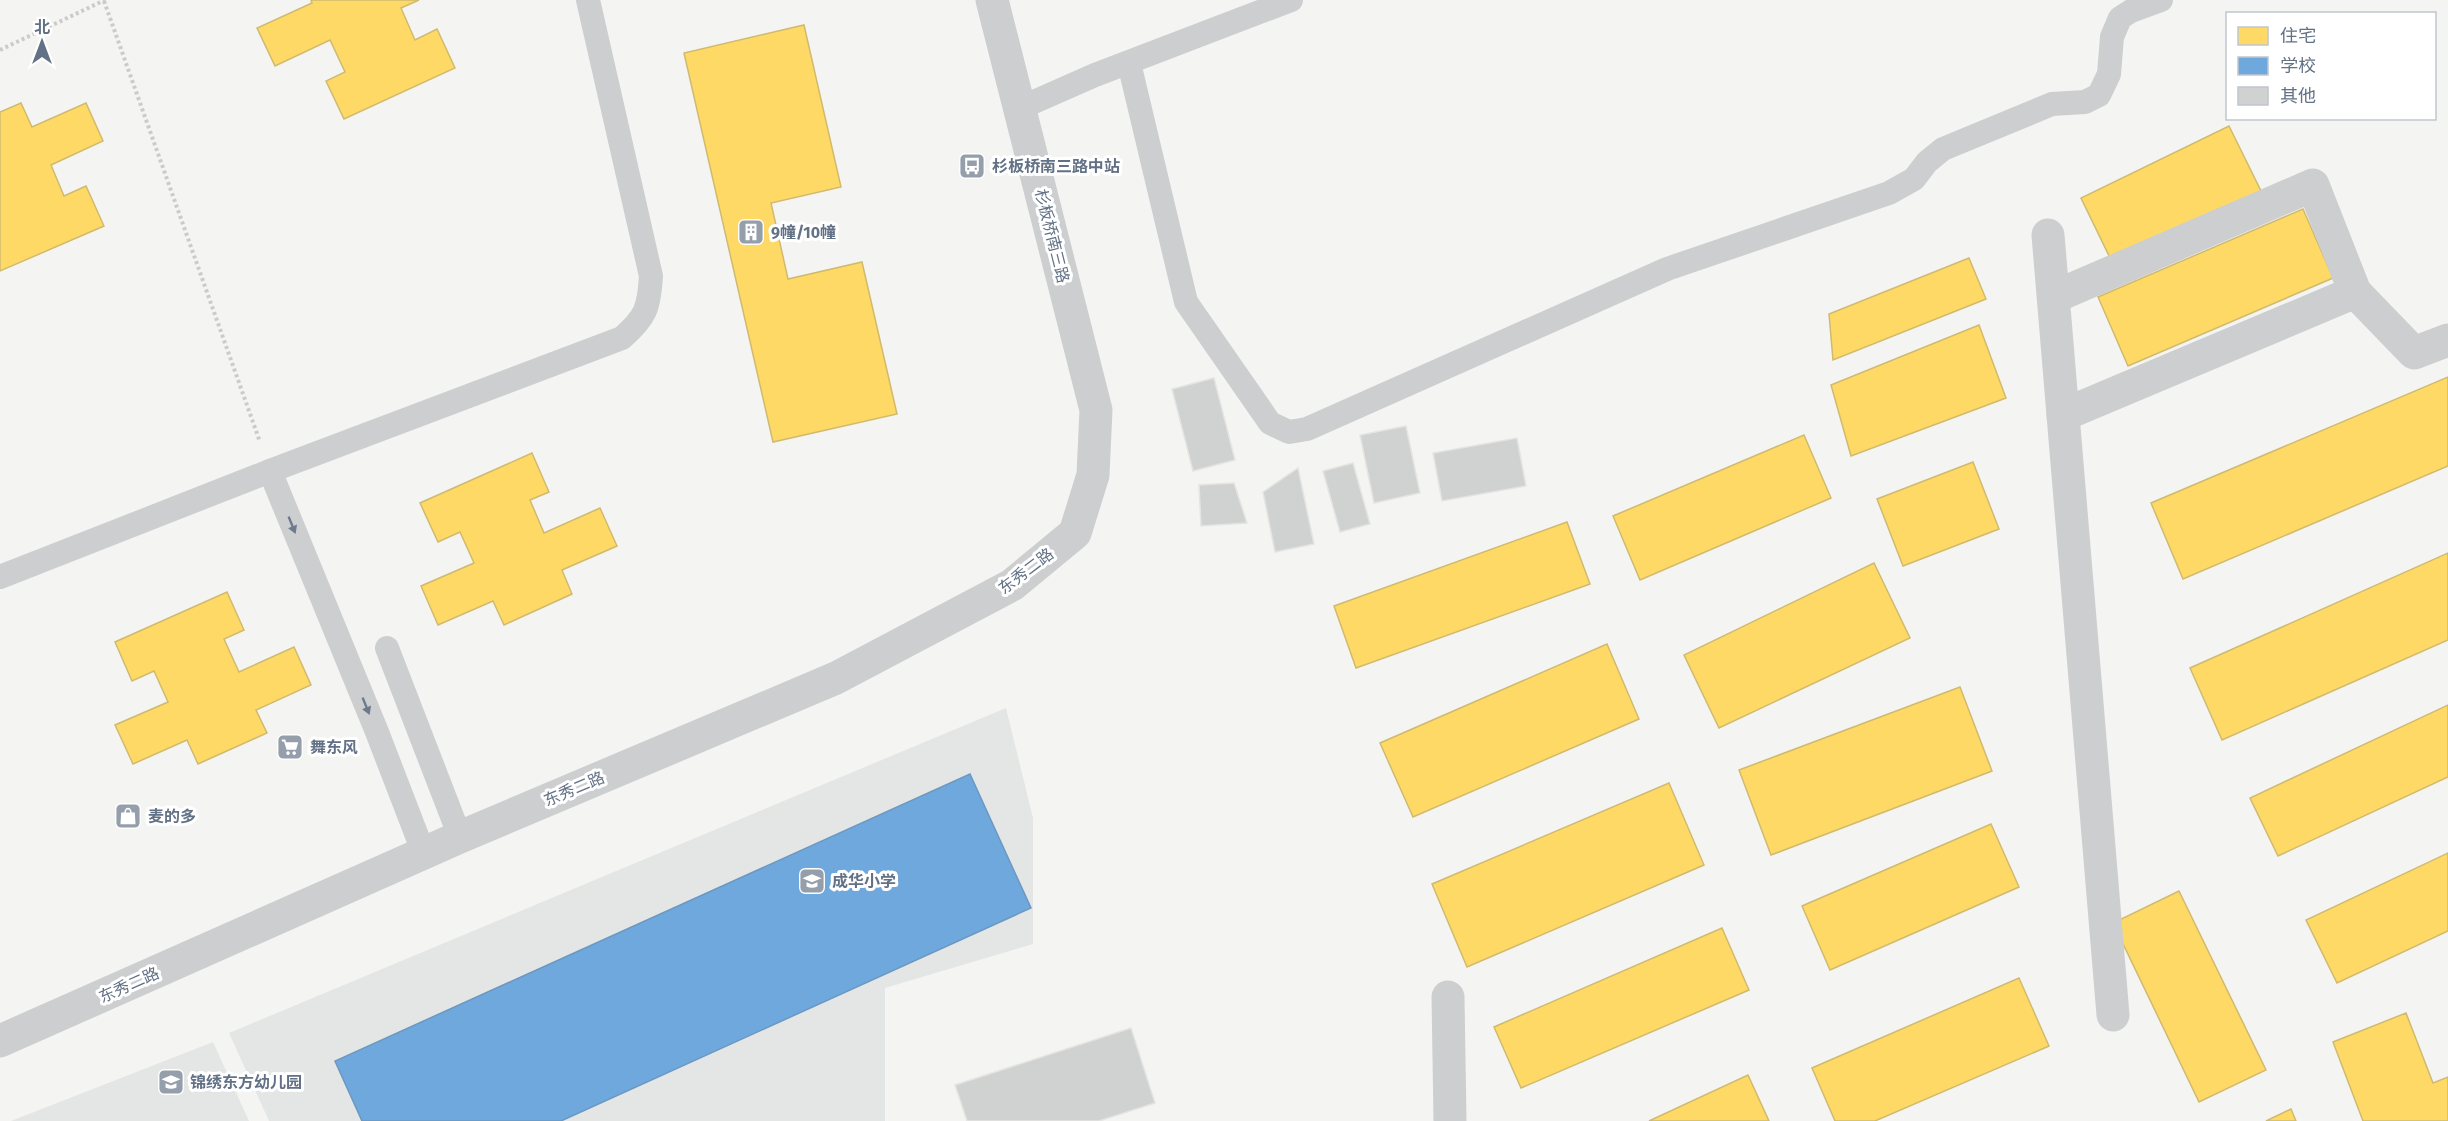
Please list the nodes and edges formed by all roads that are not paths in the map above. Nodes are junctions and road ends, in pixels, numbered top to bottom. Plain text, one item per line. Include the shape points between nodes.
1 (588, 0) edge
2 (992, 0) edge
3 (1291, 0) edge
4 (2161, 0) edge
5 (1129, 63) junction
6 (1020, 108) junction
7 (2048, 235) dead end
8 (2355, 292) junction
9 (2054, 297) junction
10 (2448, 340) edge
11 (2063, 415) junction
12 (270, 471) junction
13 (1094, 475) joint
14 (0, 577) edge
15 (387, 648) dead end
16 (460, 837) junction
17 (424, 854) junction
18 (1448, 997) dead end
19 (2113, 1015) dead end
20 (0, 1041) edge
21 (1450, 1121) edge

1 - 12 lane via 651,276 650,300 641,321 622,338
2 - 6 street, 杉板桥南三路
3 - 5 lane
4 - 5 lane via 2120,18 2112,37 2109,74 2093,99 2077,104 2052,104 1942,149 1914,179 1889,193 1667,269 1307,429 1289,432 1270,423 1186,302
5 - 6 lane
6 - 13 street, 杉板桥南三路 via 1096,410
7 - 9 street
8 - 9 street via 2313,184
8 - 10 street via 2414,353
8 - 11 street
9 - 11 street
11 - 19 street
12 - 14 lane
12 -> 17 lane
13 - 16 street, 东秀二路 via 1075,533 1012,585 836,678
15 - 16 lane
16 - 17 street, 东秀二路
17 - 20 street, 东秀二路
18 - 21 street

